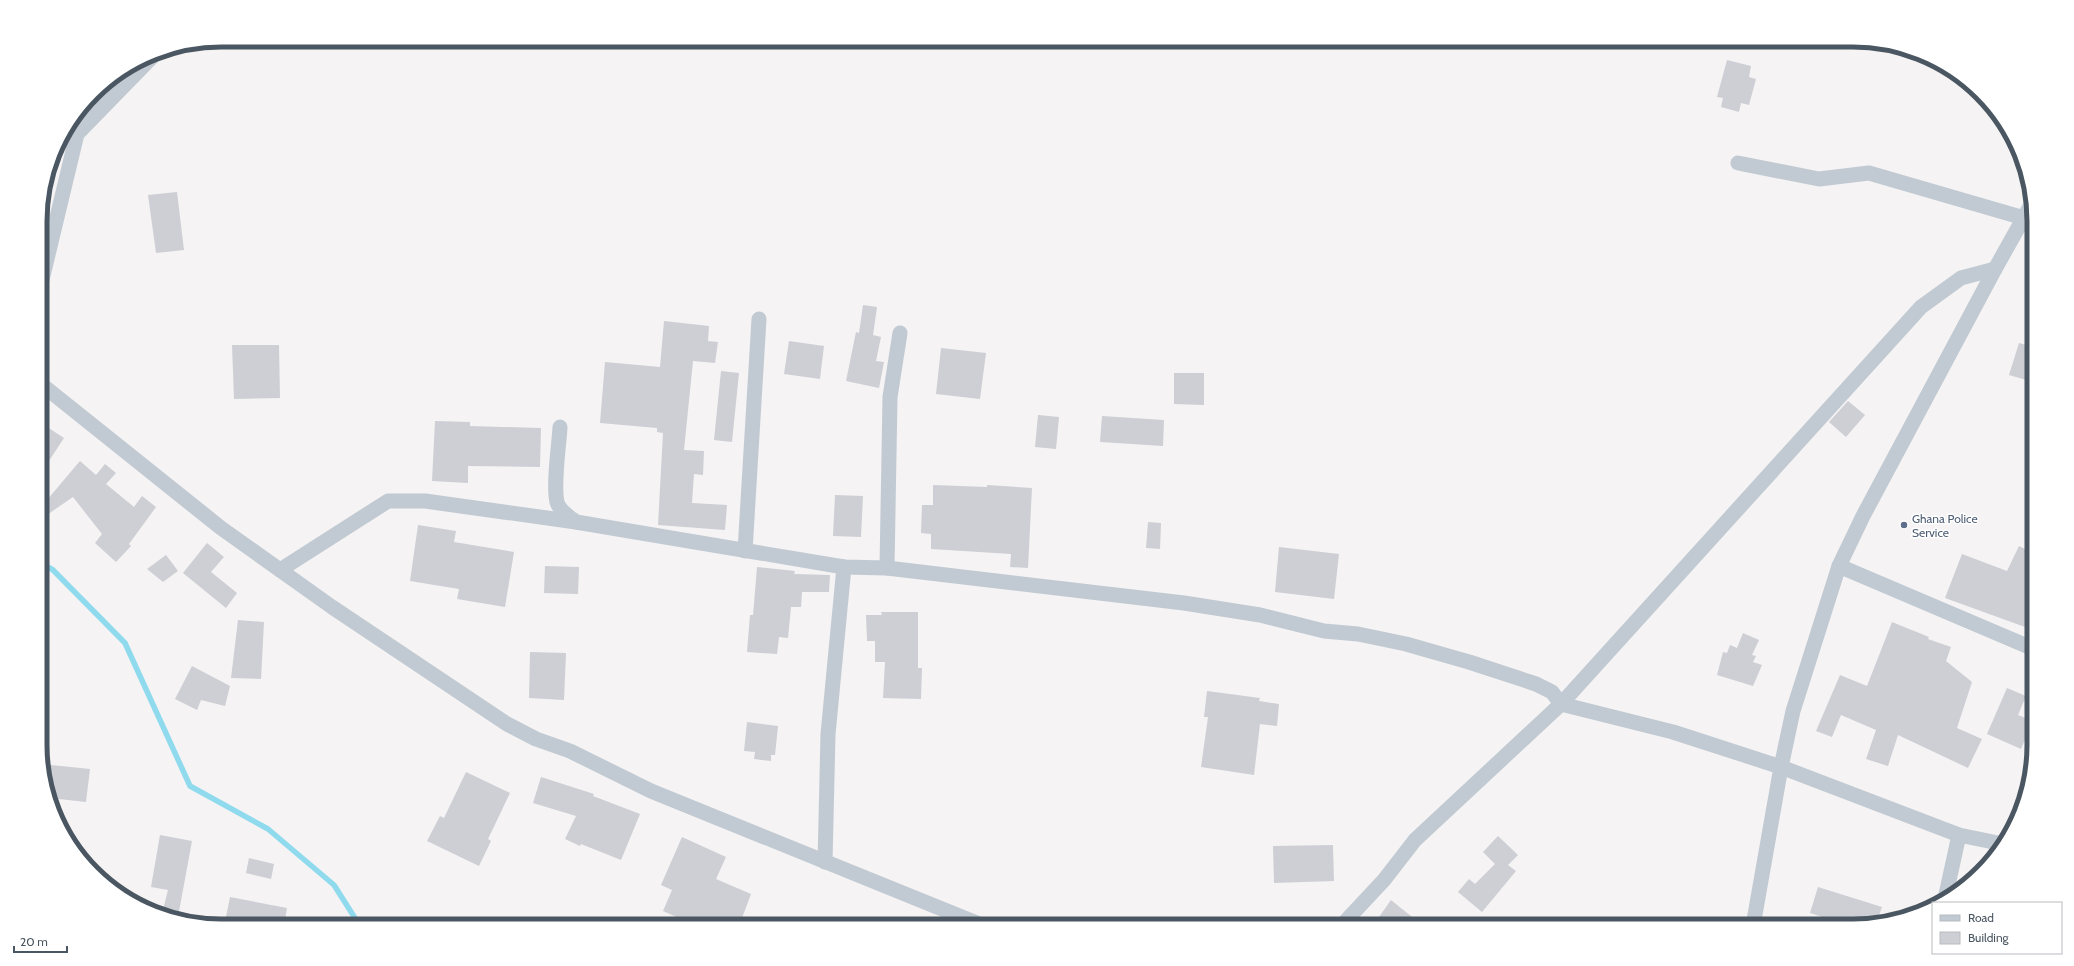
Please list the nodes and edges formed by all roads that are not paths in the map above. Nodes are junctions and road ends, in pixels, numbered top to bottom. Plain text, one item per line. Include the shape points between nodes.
1 (146, 64) edge
2 (99, 97) edge
3 (112, 97) junction
4 (74, 129) edge
5 (1738, 162) dead end
6 (2027, 212) edge
7 (2024, 218) junction
8 (47, 256) edge
9 (1994, 269) junction
10 (759, 319) dead end
11 (900, 333) dead end
12 (47, 389) edge
13 (560, 427) dead end
14 (576, 522) junction
15 (745, 551) junction
16 (1839, 566) junction
17 (844, 567) junction
18 (887, 568) junction
19 (280, 570) junction
20 (2027, 646) edge
21 (1561, 704) junction
22 (1781, 767) junction
23 (1959, 835) junction
24 (1997, 843) edge
25 (825, 862) junction
26 (1947, 892) edge
27 (967, 919) edge
28 (1348, 919) edge
29 (1754, 919) edge

1 - 3 street
2 - 3 street
3 - 4 street
4 - 8 street
5 - 7 street via 1819,179 1869,173
6 - 7 street
7 - 9 street
9 - 16 street
9 - 21 street via 1961,278 1921,307
10 - 15 street
11 - 18 street via 890,397
12 - 19 street via 221,528
13 - 14 street via 557,503
14 - 15 street
14 - 19 street via 425,501 388,501
15 - 17 street
16 - 20 street
16 - 22 street via 1793,711
17 - 18 street
17 - 25 street via 828,734
18 - 21 street via 1184,603 1260,615 1324,631 1358,634 1406,644 1536,684 1552,692
19 - 25 street via 507,724 536,739 570,751 651,791
21 - 22 street via 1674,732
21 - 28 street via 1415,840 1384,880
22 - 23 street
22 - 29 street
23 - 24 street
23 - 26 street
25 - 27 street

